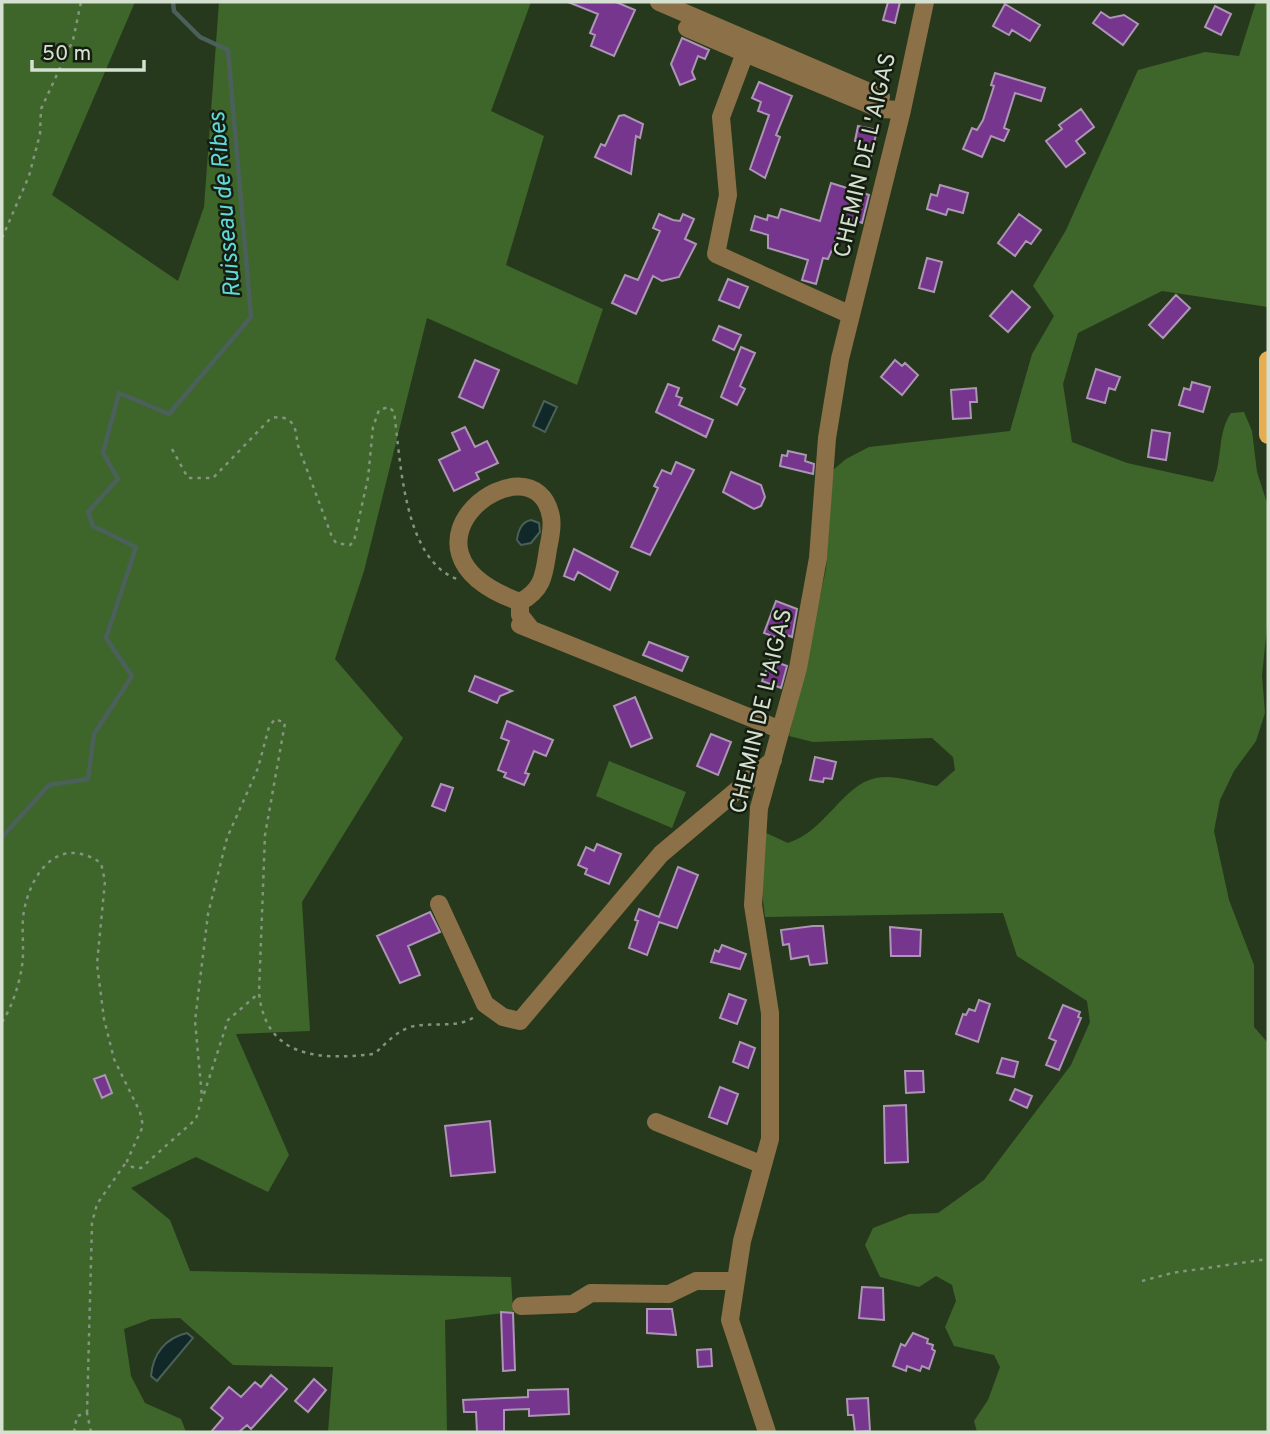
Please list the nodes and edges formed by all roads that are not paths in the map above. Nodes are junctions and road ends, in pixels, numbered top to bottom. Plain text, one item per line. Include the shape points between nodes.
1 (659, 2) edge
2 (925, 2) edge
3 (687, 28) dead end
4 (746, 53) junction
5 (902, 110) junction
6 (851, 315) junction
7 (1268, 360) edge
8 (1268, 435) edge
9 (520, 602) junction
10 (514, 622) dead end
11 (531, 629) junction
12 (781, 730) junction
13 (773, 760) junction
14 (439, 904) dead end
15 (656, 1122) dead end
16 (763, 1165) junction
17 (736, 1281) junction
18 (521, 1306) dead end
19 (767, 1432) edge

1 - 5 street via 889,100
2 - 5 street, CHEMIN DE L'AIGAS
3 - 4 street
4 - 5 street via 880,109
4 - 6 street via 721,117 728,195 716,254
5 - 6 street, CHEMIN DE L'AIGAS
6 - 12 street, CHEMIN DE L'AIGAS via 827,438 818,558
7 - 8 main road
9 - 9 street via 543,583 552,520 540,496 516,484 502,487 466,514 457,546 462,560 490,591
9 - 11 street via 520,615
10 - 11 street
11 - 12 street
12 - 13 street, CHEMIN DE L'AIGAS
13 - 14 street via 661,854 520,1021 503,1017 485,1004
13 - 16 street, CHEMIN DE L'AIGAS via 759,808 753,905 770,1013 770,1139
15 - 16 street
16 - 17 street, CHEMIN DE L'AIGAS
17 - 18 street via 696,1281 669,1294 591,1293 573,1304
17 - 19 street, CHEMIN DE L'AIGAS via 730,1320

